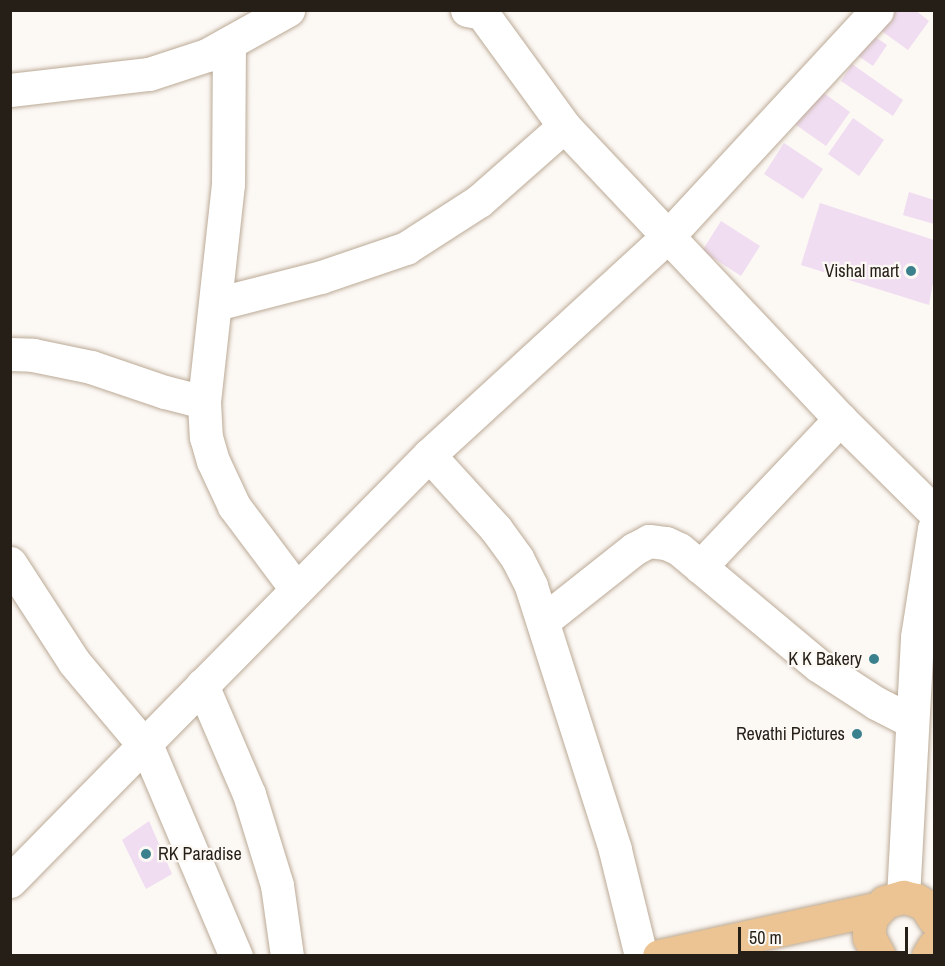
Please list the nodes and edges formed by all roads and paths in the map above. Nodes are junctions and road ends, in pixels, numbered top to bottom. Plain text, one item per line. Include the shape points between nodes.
1 (288, 10) edge
2 (877, 10) edge
3 (477, 11) edge
4 (229, 43) junction
5 (10, 90) edge
6 (564, 126) junction
7 (669, 235) junction
8 (216, 304) junction
9 (10, 354) edge
10 (204, 402) junction
11 (840, 419) junction
12 (429, 455) junction
13 (934, 512) edge
14 (934, 528) edge
15 (10, 563) edge
16 (700, 567) junction
17 (296, 589) junction
18 (543, 621) junction
19 (202, 685) junction
20 (911, 721) junction
21 (144, 743) junction
22 (17, 867) edge
23 (915, 907) edge
24 (934, 946) edge
25 (236, 956) edge
26 (287, 956) edge
27 (641, 956) edge
28 (659, 956) edge
29 (879, 956) edge
30 (928, 956) edge

1 - 4 street
2 - 7 street
3 - 6 street
4 - 5 street via 207,55 149,74
4 - 8 street via 228,184
6 - 7 street
6 - 8 street via 479,201 406,248 321,277
7 - 11 street
7 - 12 street
8 - 10 street
9 - 10 street via 91,367
10 - 17 street via 206,436 213,461 234,506
11 - 13 street
11 - 16 street
12 - 17 street
12 - 18 street via 517,558
14 - 20 street via 917,637
15 - 21 street via 74,662
16 - 18 street via 672,546 649,541
16 - 20 street via 819,666
17 - 19 street
18 - 27 street via 615,850
19 - 21 street
19 - 26 street via 249,794 276,885
20 - 23 street
21 - 22 street
21 - 25 street
23 - 28 main road
23 - 29 main road via 869,927 869,938
24 - 30 main road

